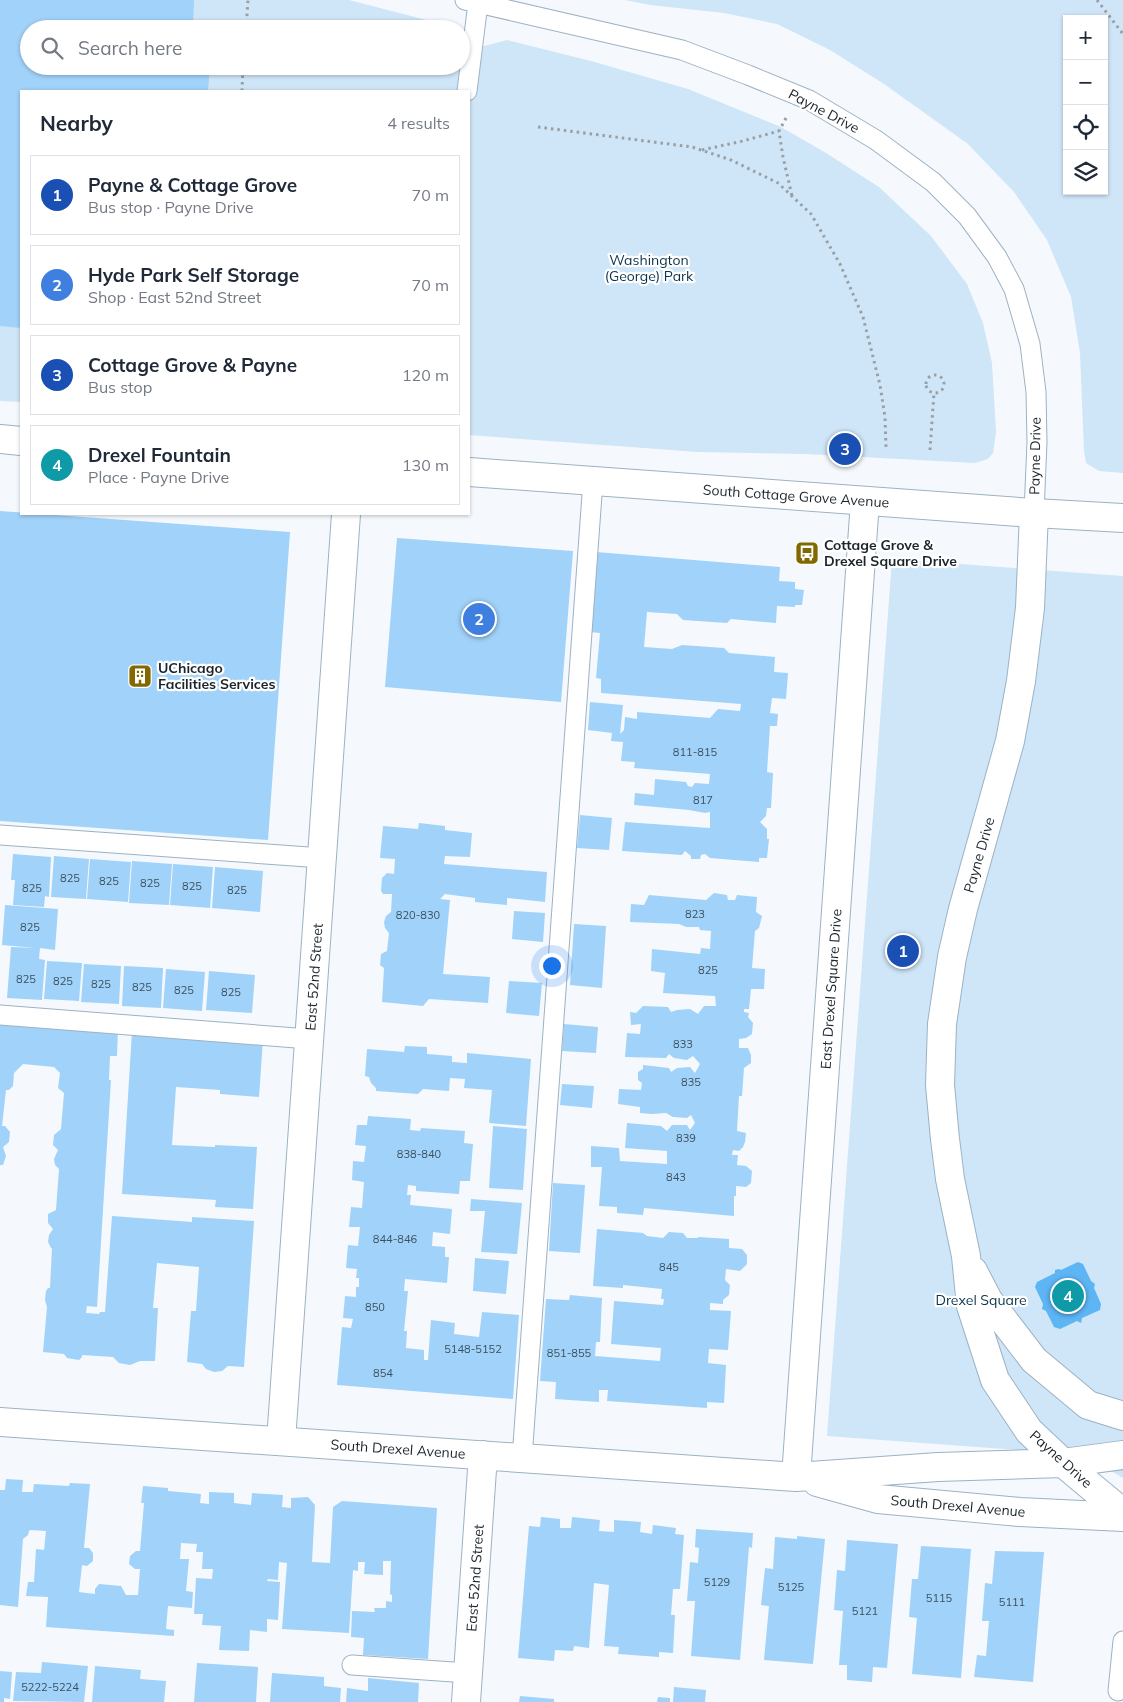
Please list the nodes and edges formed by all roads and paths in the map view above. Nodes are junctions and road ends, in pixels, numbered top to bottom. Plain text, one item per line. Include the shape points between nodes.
1 (248, 0) edge
2 (1097, 0) edge
3 (471, 2) edge
4 (247, 20) edge
5 (470, 24) edge
6 (1123, 34) edge
7 (243, 75) edge
8 (468, 75) edge
9 (242, 90) edge
10 (467, 90) edge
11 (798, 95) junction
12 (538, 126) dead end
13 (779, 131) junction
14 (701, 150) junction
15 (792, 196) junction
16 (934, 393) junction
17 (0, 439) edge
18 (20, 441) edge
19 (886, 448) dead end
20 (930, 450) dead end
21 (470, 472) edge
22 (593, 481) junction
23 (865, 501) junction
24 (1034, 513) junction
25 (346, 515) edge
26 (1123, 518) edge
27 (0, 834) edge
28 (322, 858) junction
29 (0, 1015) edge
30 (310, 1039) junction
31 (966, 1256) junction
32 (1123, 1416) edge
33 (0, 1422) edge
34 (281, 1441) junction
35 (1123, 1454) edge
36 (483, 1455) junction
37 (522, 1458) junction
38 (1063, 1463) junction
39 (796, 1476) junction
40 (1123, 1512) edge
41 (1123, 1517) edge
42 (1123, 1641) edge
43 (352, 1665) dead end
44 (468, 1673) junction
45 (1118, 1691) dead end
46 (466, 1702) edge

1 - 4 path
2 - 6 path
3 - 5 lane
3 - 11 lane, Payne Drive via 682,50
7 - 9 path
8 - 10 lane
11 - 13 path
11 - 24 lane, Payne Drive via 876,140 933,182 967,216 997,257 1014,289 1030,344 1036,402
12 - 14 path
13 - 14 path
13 - 15 path
14 - 15 path via 731,160 778,183
15 - 19 path via 811,214 840,264 863,317 880,385
16 - 16 path via 939,393 944,384 936,374 930,375 925,383 926,388
16 - 20 path
17 - 18 street
21 - 22 street, South Cottage Grove Avenue
22 - 23 street, South Cottage Grove Avenue
22 - 37 lane
23 - 24 street, South Cottage Grove Avenue
23 - 39 street, East Drexel Square Drive
24 - 26 street, South Cottage Grove Avenue
24 - 31 street, Payne Drive via 1030,600 1021,681 1010,741 952,957 942,1024 940,1085 945,1139
25 - 28 street, East 52nd Street
27 - 28 lane
28 - 30 street, East 52nd Street
29 - 30 lane
30 - 34 street, East 52nd Street
31 - 32 street, Payne Drive via 988,1300 1034,1360 1088,1405
31 - 38 street, Payne Drive via 971,1306 995,1380 1029,1431
33 - 34 street, South Drexel Avenue
34 - 36 street, South Drexel Avenue
35 - 38 street, South Drexel Avenue
36 - 37 street, South Drexel Avenue
36 - 44 street, East 52nd Street
37 - 39 street, South Drexel Avenue
38 - 39 street, South Drexel Avenue
38 - 40 street, Payne Drive
39 - 41 street, South Drexel Avenue via 878,1499 1020,1512
42 - 45 lane
43 - 44 lane
44 - 46 street, East 52nd Street

